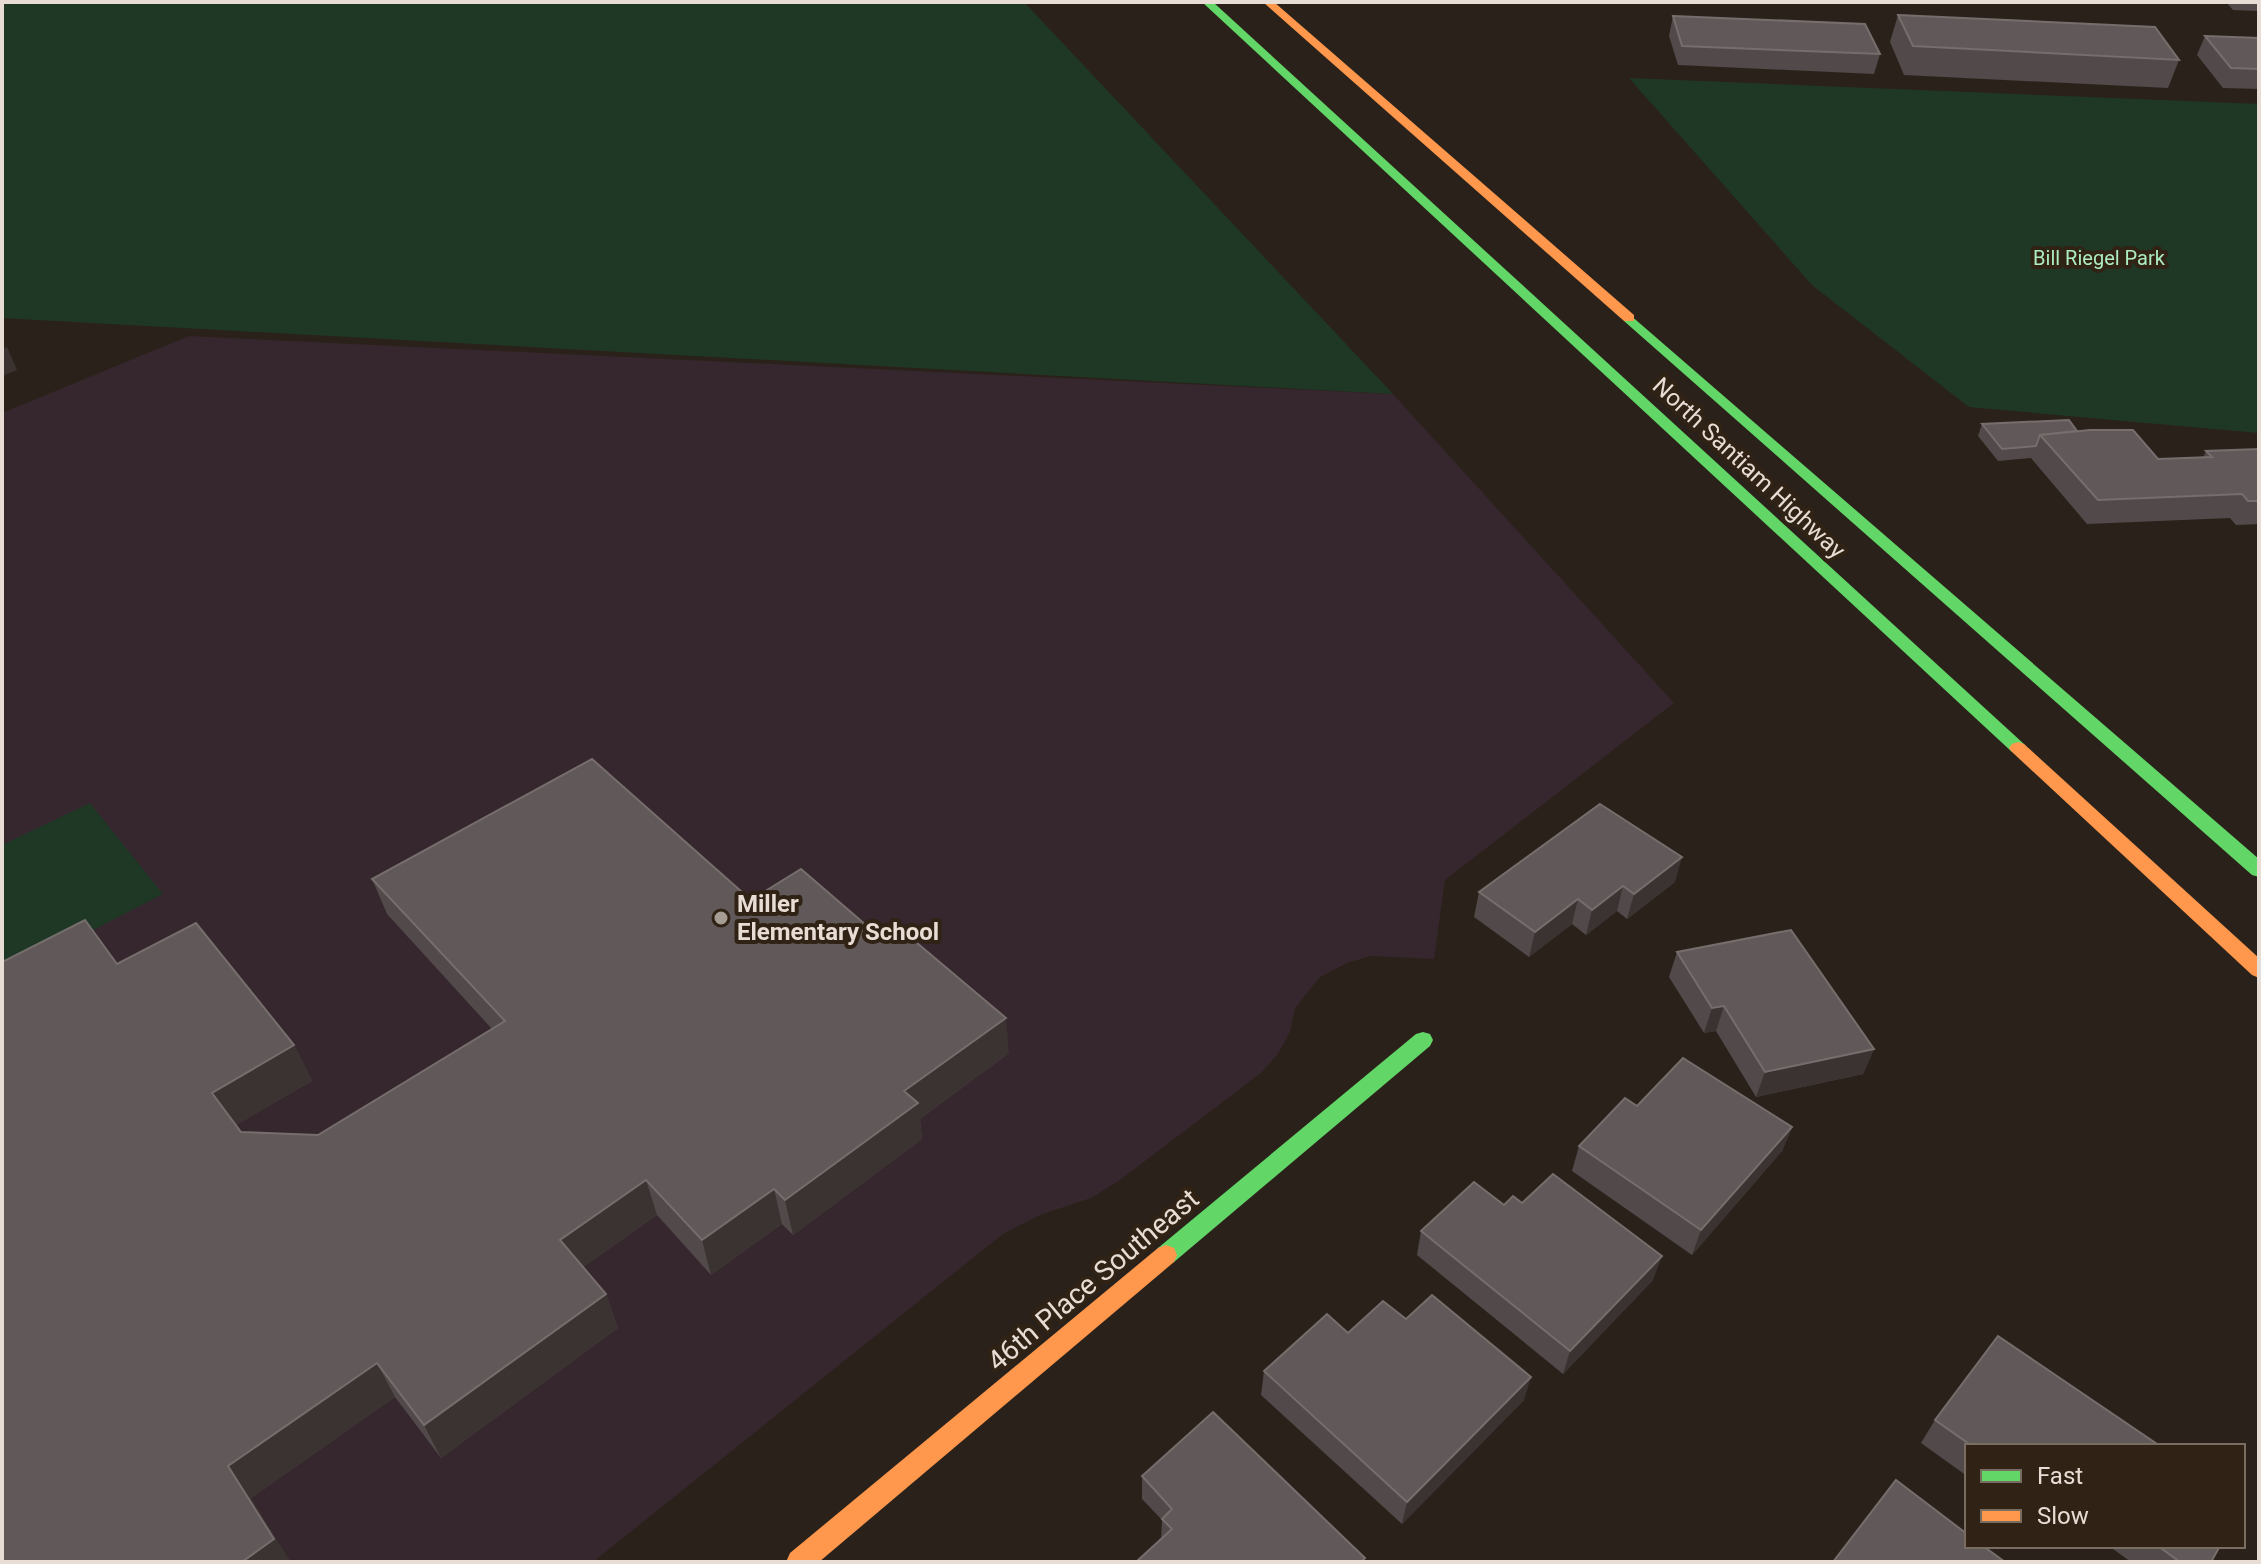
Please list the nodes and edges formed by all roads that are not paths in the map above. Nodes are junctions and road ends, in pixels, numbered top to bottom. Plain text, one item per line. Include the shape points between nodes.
1 (1207, 2) edge
2 (1268, 2) edge
3 (2259, 870) edge
4 (2259, 970) edge
5 (1423, 1040) dead end
6 (799, 1562) edge

1 - 4 main road, North Santiam Highway
2 - 3 main road, North Santiam Highway
5 - 6 main road, 46th Place Southeast

